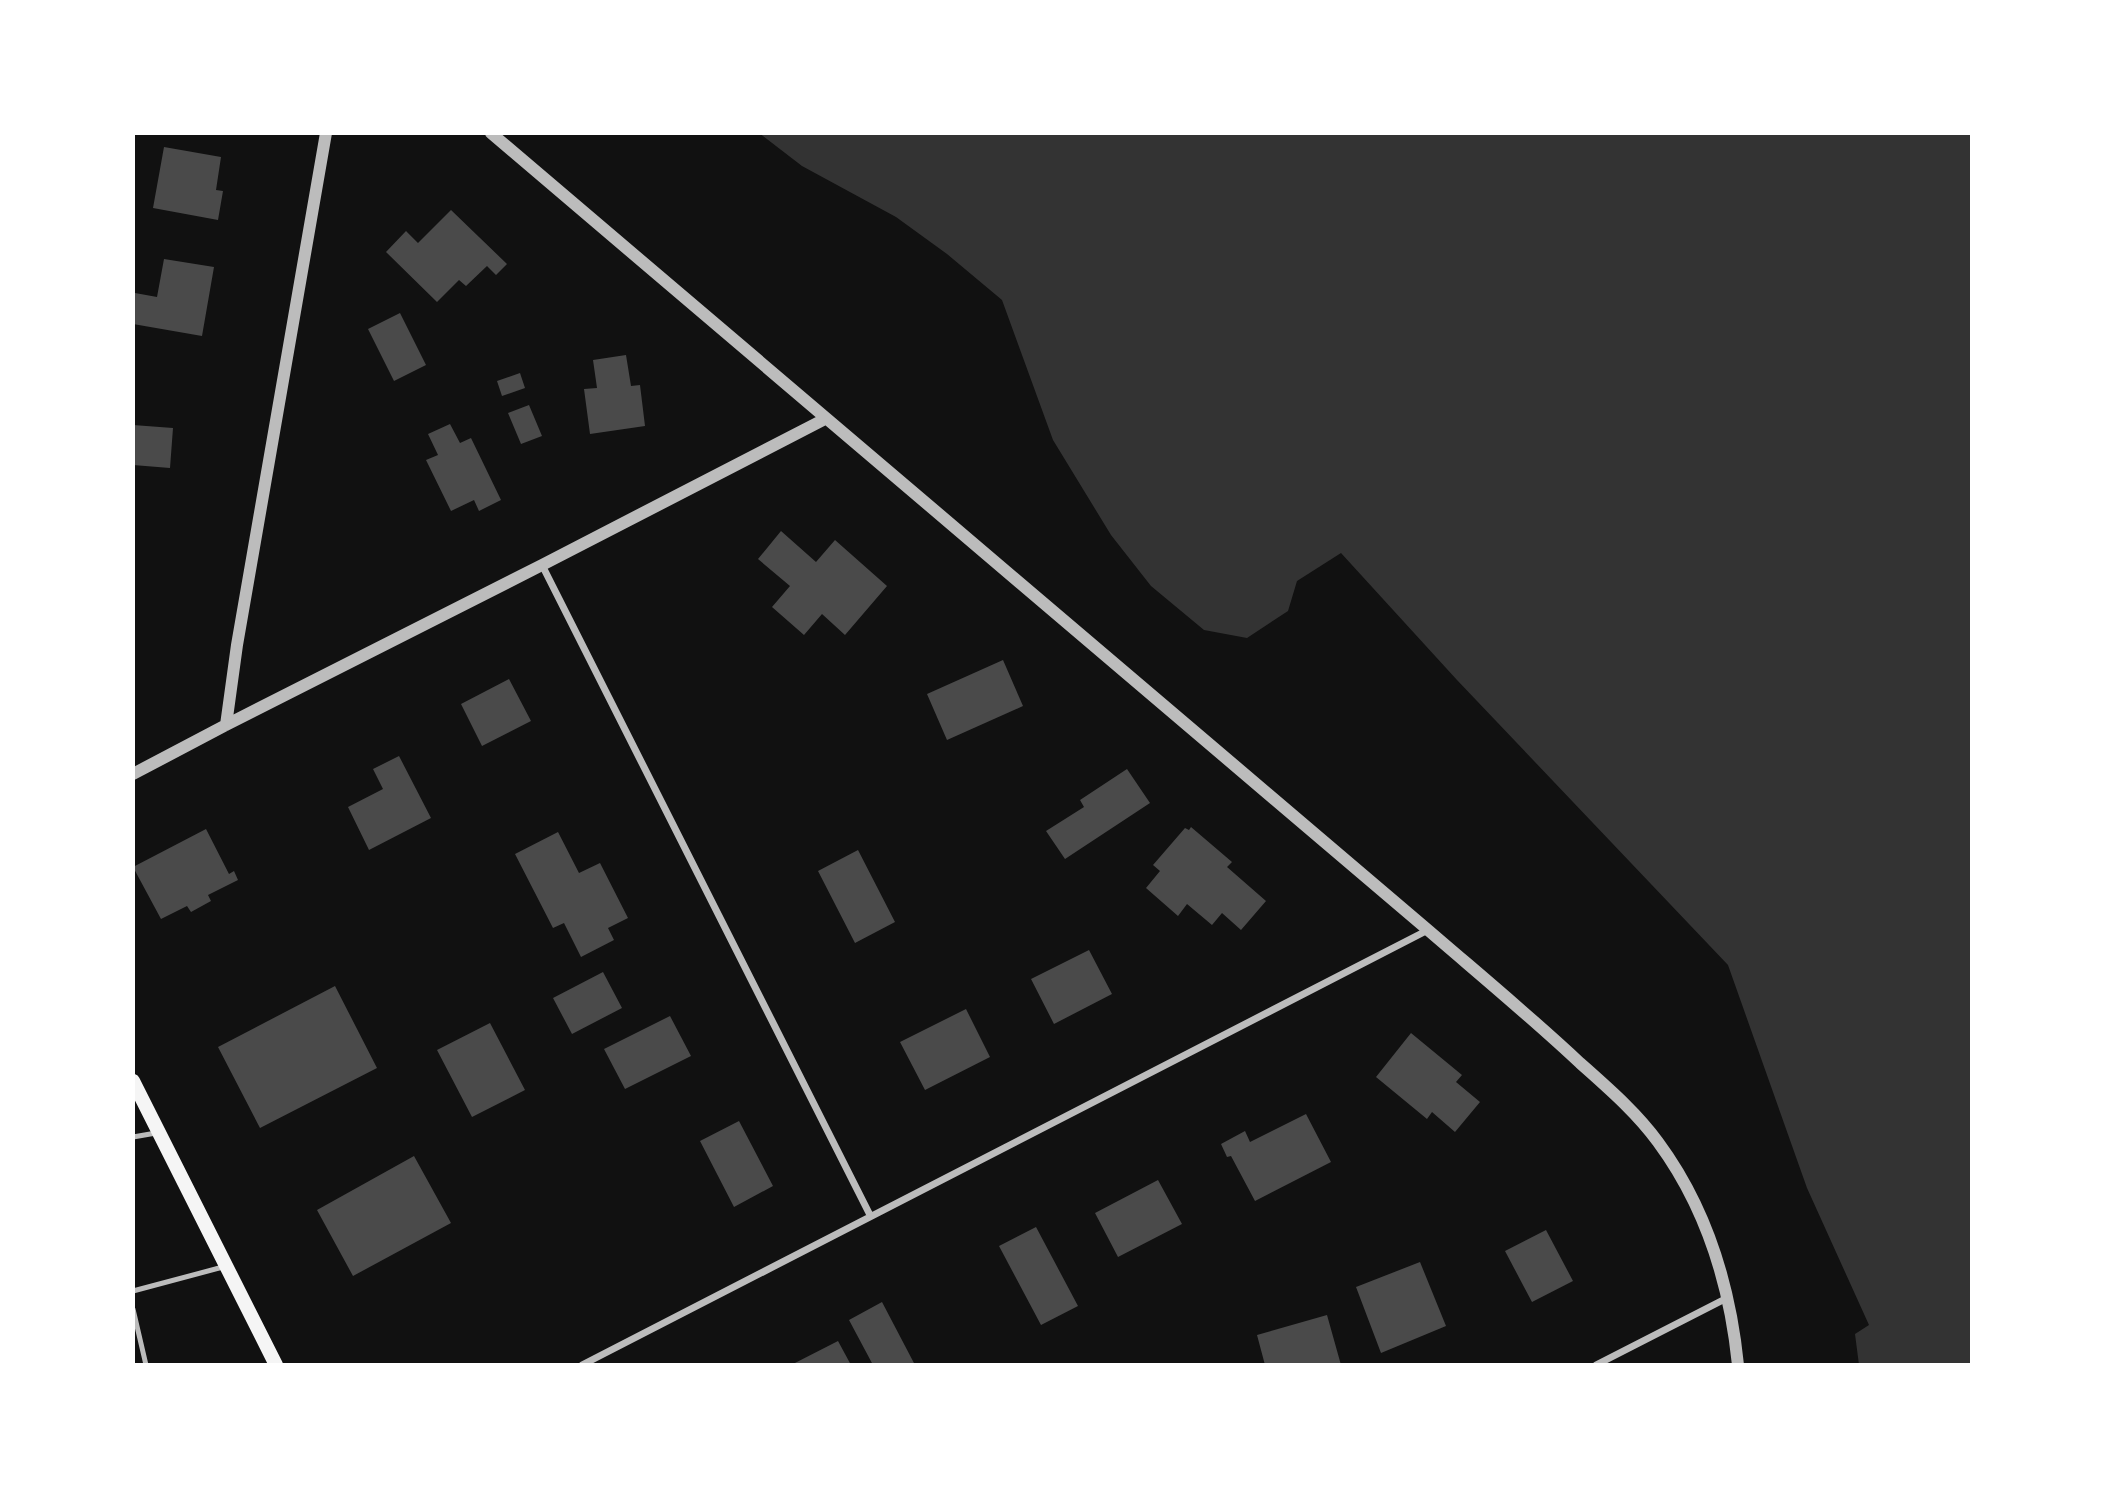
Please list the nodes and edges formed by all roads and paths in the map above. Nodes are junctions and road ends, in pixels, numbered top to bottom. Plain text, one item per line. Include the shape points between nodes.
1 (326, 133) edge
2 (491, 133) edge
3 (825, 419) junction
4 (542, 565) junction
5 (226, 724) junction
6 (133, 774) edge
7 (1428, 930) junction
8 (133, 1081) edge
9 (159, 1132) junction
10 (133, 1137) edge
11 (870, 1215) junction
12 (226, 1266) junction
13 (133, 1291) edge
14 (1728, 1298) junction
15 (133, 1309) edge
16 (146, 1365) edge
17 (275, 1365) edge
18 (582, 1365) edge
19 (1597, 1365) edge
20 (1738, 1365) edge

1 - 5 street
2 - 3 street
3 - 4 street
3 - 7 street
4 - 5 street
4 - 11 street
5 - 6 street
7 - 11 street
7 - 14 street via 1631,1109 1659,1143 1693,1199
8 - 9 main road
9 - 10 lane
9 - 12 main road
11 - 18 street
12 - 13 lane
12 - 17 main road
14 - 19 street
14 - 20 street
15 - 16 lane

